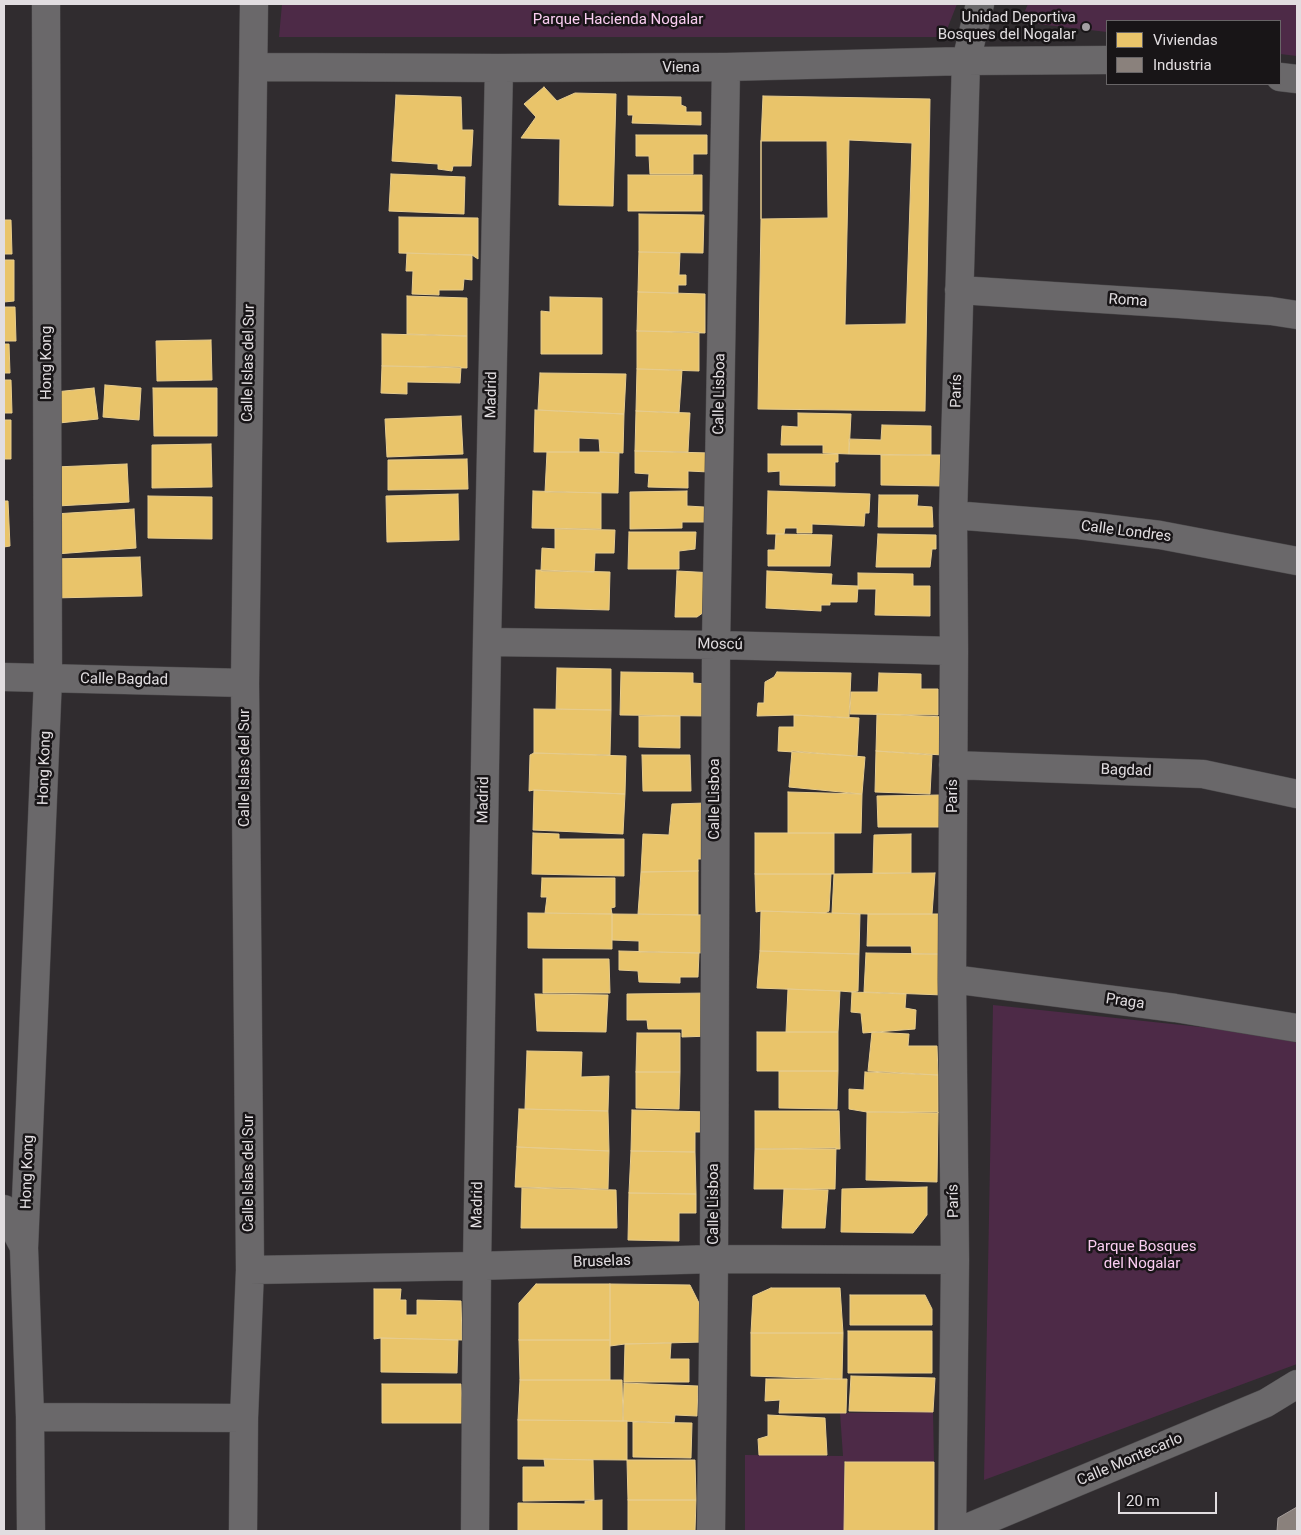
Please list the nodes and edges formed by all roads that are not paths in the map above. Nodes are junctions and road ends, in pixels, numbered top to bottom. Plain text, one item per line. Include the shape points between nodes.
1 (46, 4) edge
2 (254, 4) edge
3 (980, 4) edge
4 (1106, 60) edge
5 (966, 61) junction
6 (254, 67) junction
7 (726, 67) junction
8 (499, 68) junction
9 (1281, 77) edge
10 (1297, 79) edge
11 (959, 290) junction
12 (1297, 315) edge
13 (953, 515) junction
14 (1297, 562) edge
15 (487, 642) junction
16 (716, 645) junction
17 (954, 651) junction
18 (4, 677) edge
19 (48, 678) junction
20 (245, 683) junction
21 (954, 764) junction
22 (1297, 794) edge
23 (952, 978) junction
24 (1297, 1028) edge
25 (4, 1209) edge
26 (24, 1248) junction
27 (714, 1259) junction
28 (955, 1260) junction
29 (477, 1266) junction
30 (250, 1270) junction
31 (1297, 1384) edge
32 (30, 1418) junction
33 (244, 1418) junction
34 (31, 1531) edge
35 (243, 1531) edge
36 (475, 1531) edge
37 (712, 1531) edge
38 (952, 1531) edge
39 (960, 1531) edge

1 - 19 street, Hong Kong
2 - 6 street, Calle Islas del Sur
3 - 5 street, París
4 - 5 street, Viena
5 - 7 street, Viena
5 - 11 street, París
6 - 8 street, Viena
6 - 20 street, Calle Islas del Sur
7 - 8 street, Viena
7 - 16 street, Calle Lisboa
8 - 15 street, Madrid
9 - 10 street
11 - 12 street, Roma
11 - 13 street, París
13 - 14 street, Calle Londres via 1160,535
13 - 17 street, París
15 - 16 street, Moscú
15 - 29 street, Madrid
16 - 17 street, Moscú
16 - 27 street, Calle Lisboa
17 - 21 street, París
18 - 19 street, Calle Bagdad
19 - 20 street, Calle Bagdad
19 - 26 street, Hong Kong
20 - 30 street, Calle Islas del Sur
21 - 22 street, Bagdad via 1203,774
21 - 23 street, París
23 - 24 street, Praga
23 - 28 street, París
25 - 26 street
26 - 32 street, Hong Kong
27 - 28 street, Bruselas
27 - 29 street, Bruselas
27 - 37 street, Calle Lisboa
28 - 38 street, París
29 - 30 street, Bruselas
29 - 36 street, Madrid
30 - 33 street, Calle Islas del Sur
31 - 39 street, Calle Montecarlo via 1266,1403
32 - 33 street
32 - 34 street, Hong Kong
33 - 35 street, Calle Islas del Sur

